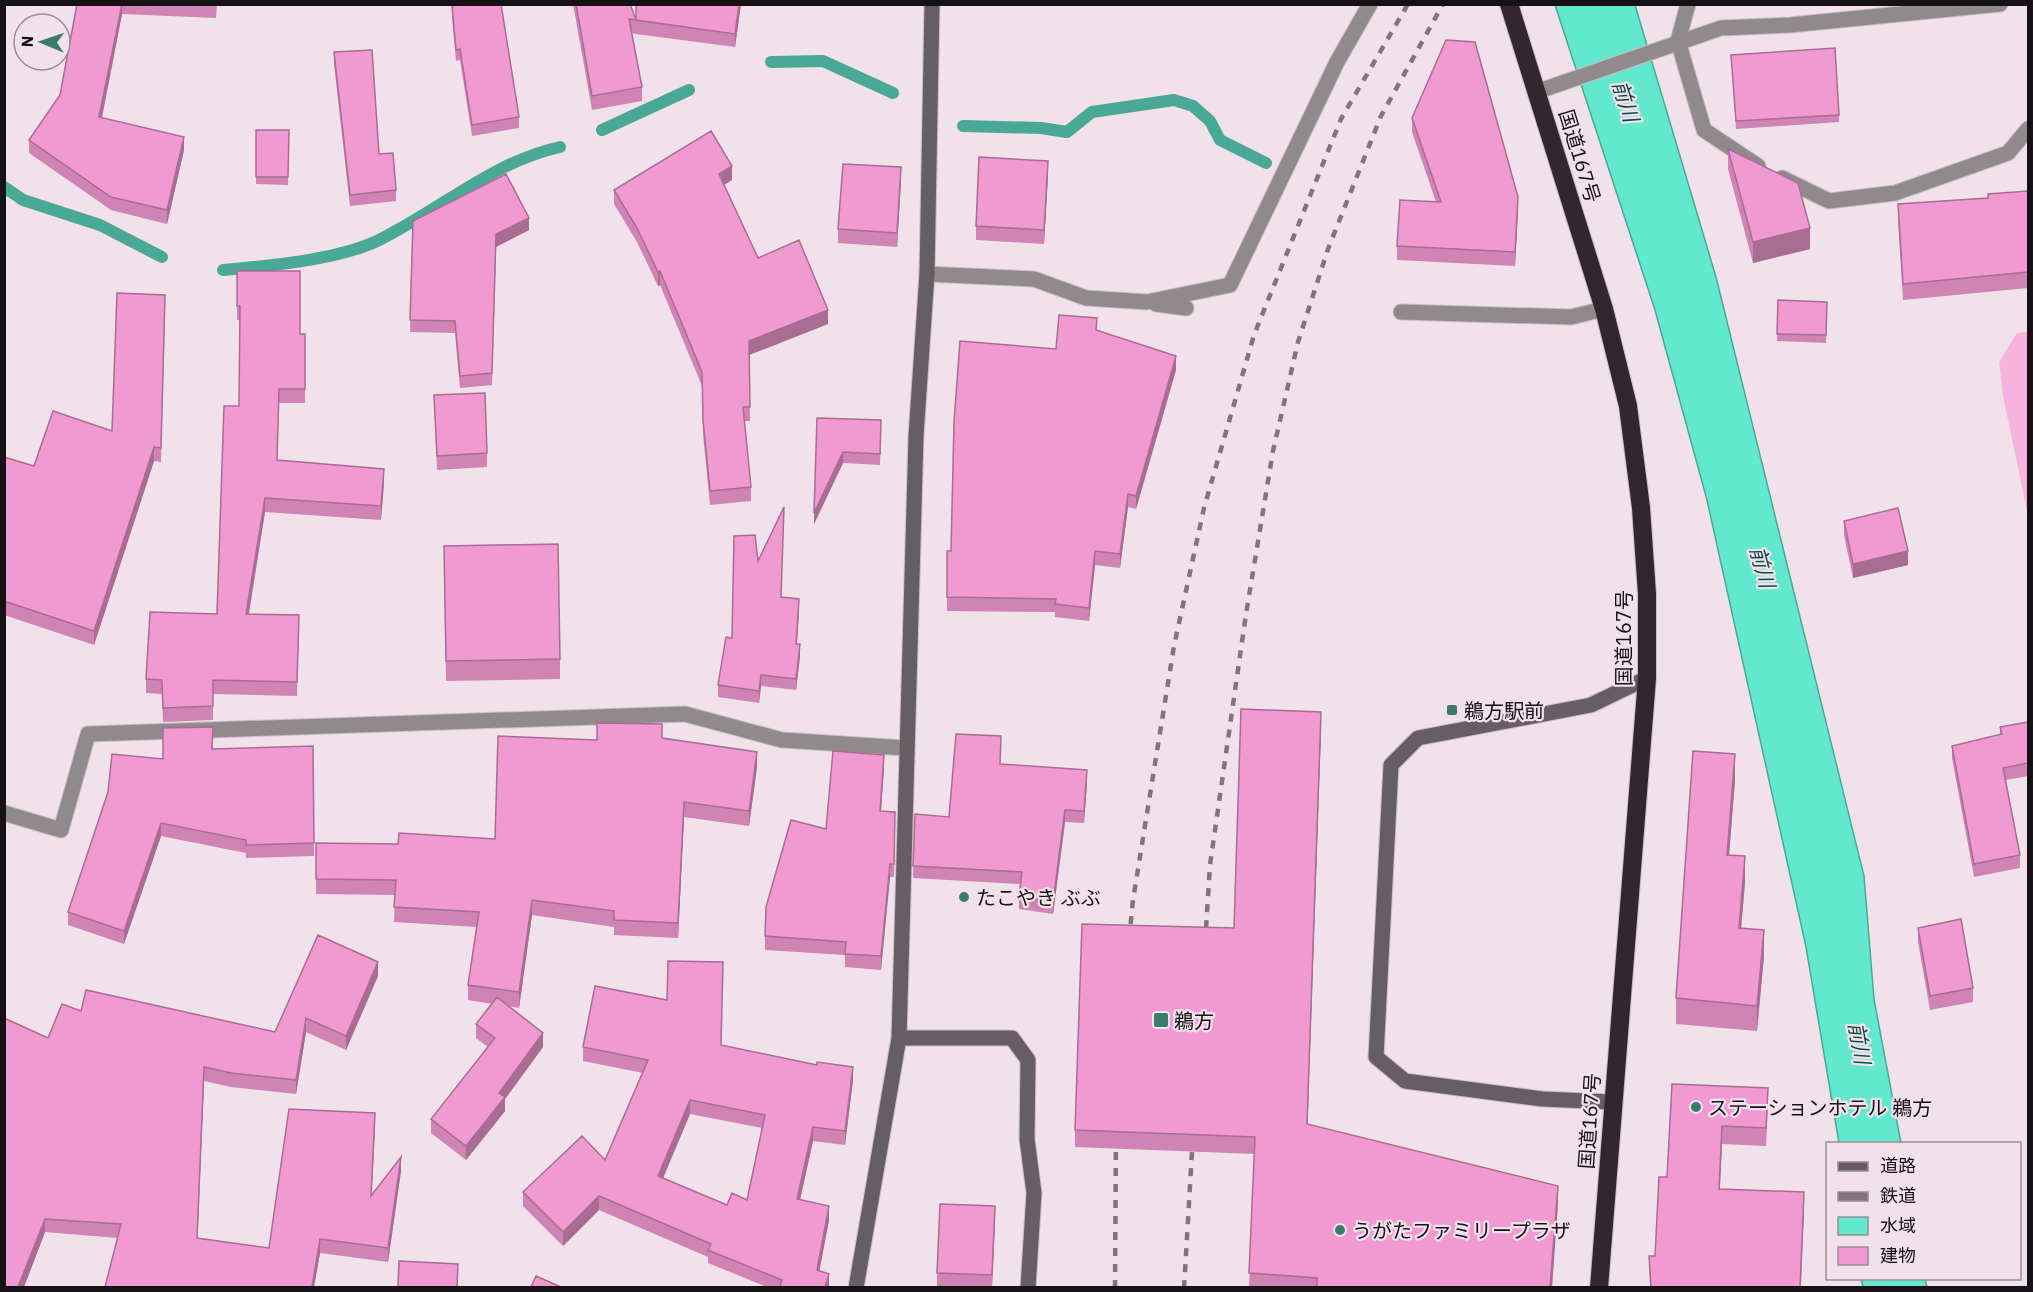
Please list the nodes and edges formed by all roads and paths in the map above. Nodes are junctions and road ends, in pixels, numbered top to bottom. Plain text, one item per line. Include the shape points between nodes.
1 (932, 4) edge
2 (1370, 4) edge
3 (1509, 4) edge
4 (1688, 4) edge
5 (2000, 4) edge
6 (1678, 41) junction
7 (1536, 92) junction
8 (2028, 129) edge
9 (927, 274) junction
10 (1146, 302) junction
11 (1186, 308) dead end
12 (1604, 309) junction
13 (1401, 312) dead end
14 (1647, 678) junction
15 (906, 748) junction
16 (4, 813) edge
17 (899, 1038) junction
18 (1612, 1102) junction
19 (855, 1287) edge
20 (1028, 1287) edge
21 (1599, 1287) edge

1 - 9 street
2 - 10 street via 1337,62 1230,285
3 - 7 highway, 国道167号
4 - 6 street
5 - 6 street via 1721,28
6 - 7 street
6 - 8 street via 1704,130 1761,168 1829,201 1895,193 2008,153
7 - 12 highway, 国道167号
9 - 10 street via 1034,279 1086,298
9 - 15 street via 916,436
10 - 11 street
12 - 13 street via 1570,317
12 - 14 highway, 国道167号 via 1628,406 1637,477 1647,594
14 - 18 highway, 国道167号
14 - 18 street via 1591,705 1418,738 1391,765 1376,1057 1405,1081 1542,1099
15 - 16 street via 782,740 685,714 88,734 61,830
15 - 17 street
17 - 19 street
17 - 20 street via 1012,1038 1028,1060 1027,1139 1034,1193
18 - 21 highway, 国道167号

